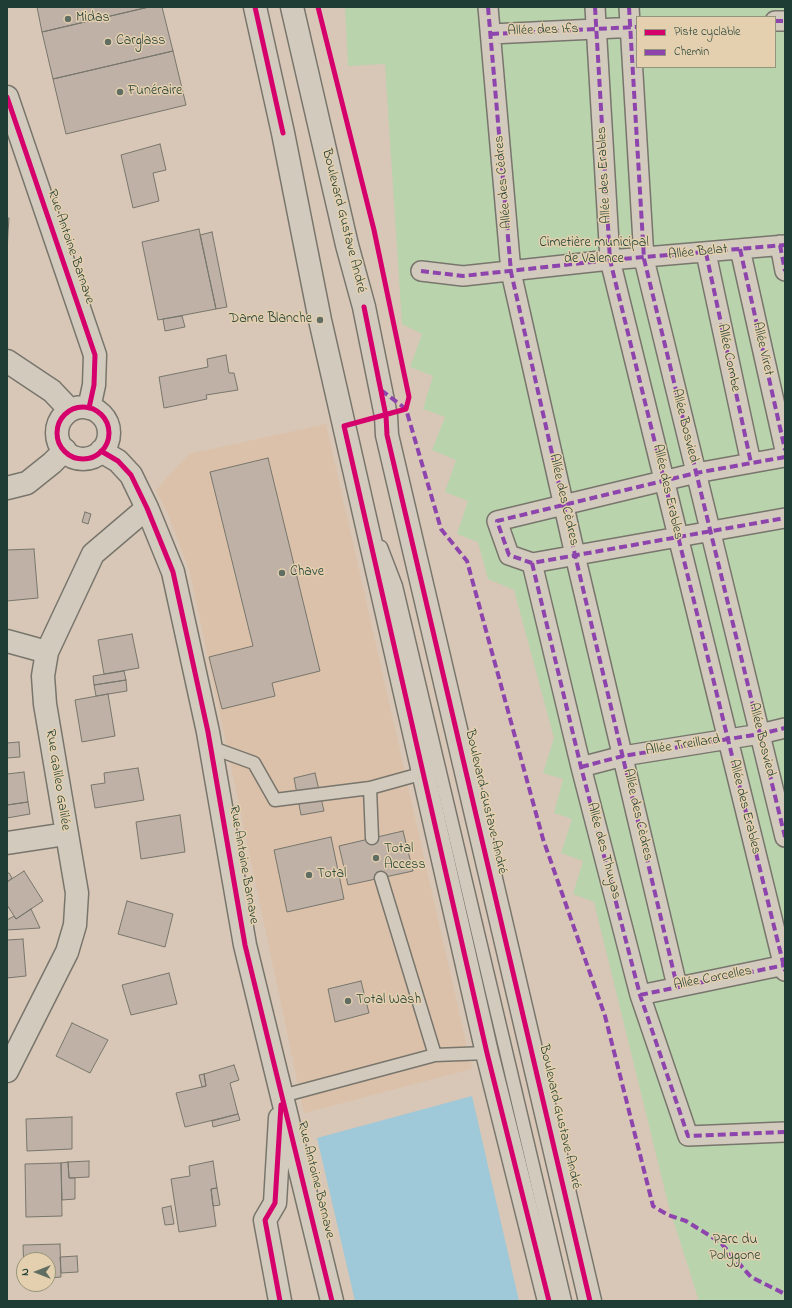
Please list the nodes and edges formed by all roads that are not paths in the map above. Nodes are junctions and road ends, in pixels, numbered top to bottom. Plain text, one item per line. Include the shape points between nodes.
1 (255, 7) edge
2 (292, 7) edge
3 (488, 7) edge
4 (594, 7) edge
5 (628, 7) edge
6 (633, 27) edge
7 (596, 29) junction
8 (491, 34) junction
9 (7, 97) edge
10 (782, 245) edge
11 (740, 249) junction
12 (706, 253) junction
13 (644, 259) junction
14 (610, 260) junction
15 (421, 271) dead end
16 (785, 271) edge
17 (511, 272) junction
18 (7, 362) edge
19 (79, 409) junction
20 (65, 450) junction
21 (785, 450) edge
22 (100, 451) junction
23 (785, 457) edge
24 (751, 463) junction
25 (696, 473) junction
26 (665, 481) junction
27 (7, 488) edge
28 (359, 492) junction
29 (565, 506) junction
30 (147, 508) junction
31 (785, 518) edge
32 (710, 532) junction
33 (677, 538) junction
34 (575, 555) junction
35 (532, 563) junction
36 (7, 641) edge
37 (47, 652) junction
38 (785, 728) edge
39 (760, 734) junction
40 (728, 739) junction
41 (210, 747) junction
42 (623, 756) junction
43 (581, 767) junction
44 (424, 774) junction
45 (370, 788) junction
46 (66, 834) junction
47 (785, 837) edge
48 (372, 838) dead end
49 (7, 843) edge
50 (381, 878) dead end
51 (785, 967) edge
52 (677, 986) junction
53 (640, 995) junction
54 (488, 1053) junction
55 (435, 1055) junction
56 (7, 1071) edge
57 (282, 1096) junction
58 (785, 1132) edge
59 (280, 1301) edge
60 (332, 1301) edge
61 (549, 1301) edge
62 (565, 1301) edge
63 (590, 1301) edge

1 - 28 main road via 320,320
2 - 63 main road, Boulevard Gustave André via 364,307 386,416 386,435
3 - 8 street, Allée des Cèdres
4 - 7 street, Allée des Erables
5 - 6 street, Allée Bosvied
6 - 7 street, Allée des Ifs
6 - 13 street, Allée Bosvied
7 - 8 street, Allée des Ifs
7 - 14 street, Allée des Erables
8 - 17 street, Allée des Cèdres
9 - 19 main road, Rue Antoine Barnave via 95,355 94,385
10 - 11 street, Allée Belat
10 - 16 street
11 - 12 street, Allée Belat
11 - 21 street, Allée Viret
12 - 13 street, Allée Belat
12 - 24 street, Allée Combe
13 - 14 street, Allée Belat
13 - 25 street, Allée Bosvied
14 - 17 street, Allée Belat
14 - 26 street, Allée des Erables
15 - 17 street, Allée Belat via 463,276
17 - 29 street, Allée des Cèdres
18 - 19 main road
19 - 20 main road via 60,419 56,433 60,446
19 - 22 main road via 96,410 106,419 109,433 106,446
20 - 22 main road via 70,456 83,459 96,456
20 - 27 main road via 27,483
22 - 30 main road, Rue Antoine Barnave via 118,461 131,475
23 - 24 street
24 - 25 street
25 - 26 street
25 - 32 street, Allée Bosvied
26 - 29 street
26 - 33 street, Allée des Erables
28 - 44 main road
28 - 62 lane via 396,586
29 - 34 street, Allée des Cèdres
29 - 35 street via 497,521 509,555
30 - 37 main road, Rue Galileo Galilée via 93,554
30 - 41 main road, Rue Antoine Barnave via 173,572
31 - 32 street
32 - 33 street
32 - 39 street, Allée Bosvied
33 - 34 street
33 - 40 street, Allée des Erables
34 - 35 street
34 - 42 street, Allée des Cèdres
35 - 43 street, Allée des Thuyas
36 - 37 main road
37 - 46 main road, Rue Galileo Galilée via 43,676 45,704
38 - 39 street, Allée Treillard
39 - 40 street, Allée Treillard
39 - 47 street, Allée Bosvied
40 - 42 street, Allée Treillard
40 - 51 street, Allée des Erables
41 - 45 lane via 254,763 275,800
41 - 57 main road, Rue Antoine Barnave via 245,945
42 - 43 street, Allée Treillard
42 - 52 street, Allée des Cèdres
43 - 53 street, Allée des Thuyas
44 - 45 lane
44 - 54 main road
45 - 48 lane
46 - 49 main road
46 - 56 main road, Rue Galileo Galilée via 77,893 75,925 68,952
50 - 55 lane
51 - 52 street, Allée Corcelles
52 - 53 street, Allée Corcelles
53 - 58 street, Allée des Thuyas via 688,1136
54 - 55 lane
54 - 61 main road
55 - 57 lane
57 - 59 main road via 275,1203 265,1220
57 - 60 main road, Rue Antoine Barnave

